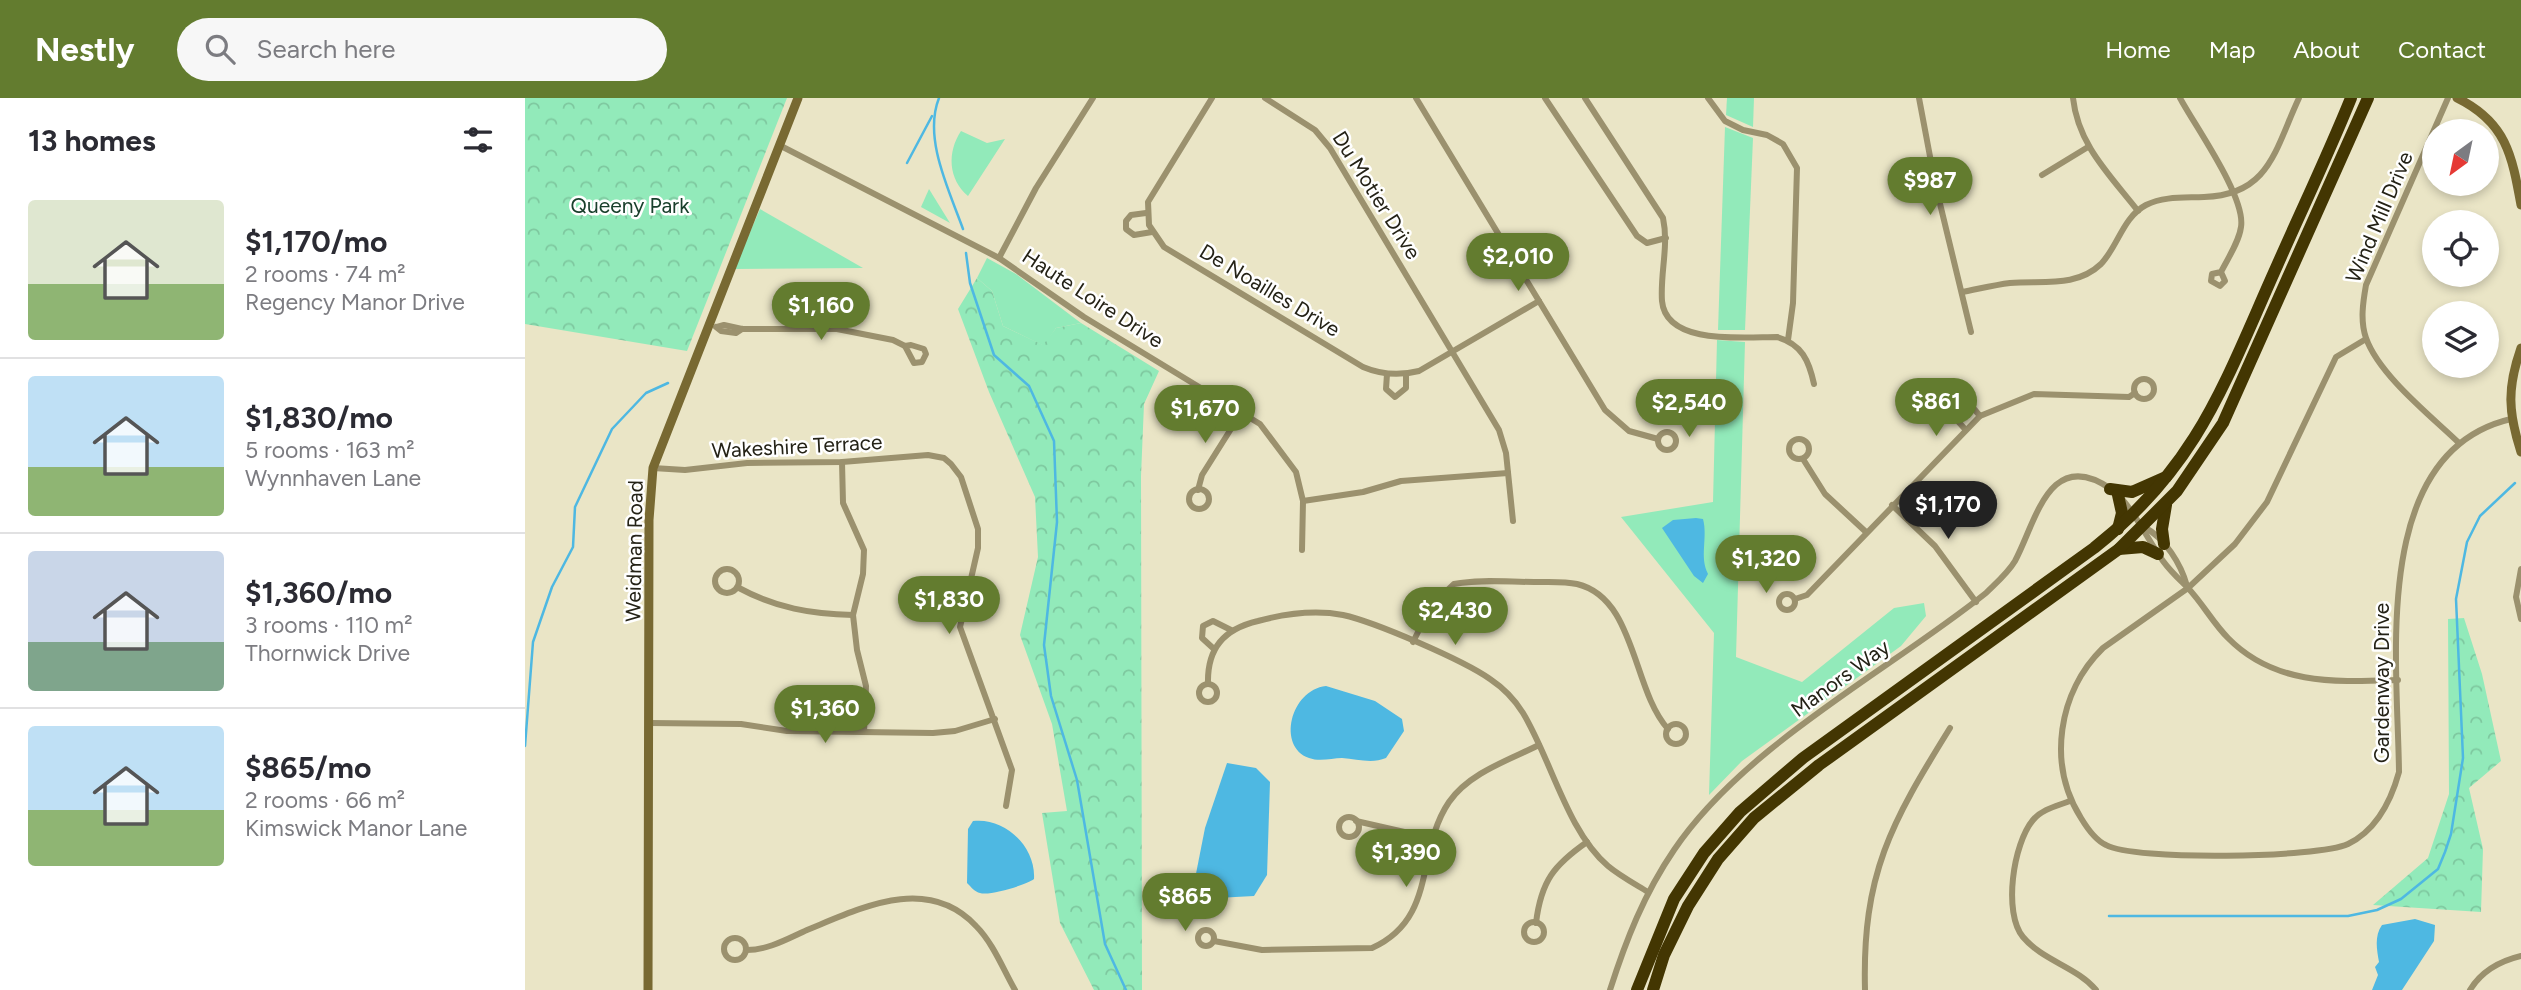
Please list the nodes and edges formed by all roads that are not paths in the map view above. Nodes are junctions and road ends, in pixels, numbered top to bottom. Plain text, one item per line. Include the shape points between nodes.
1 (798, 98) edge
2 (1093, 98) edge
3 (1212, 98) edge
4 (1265, 98) edge
5 (1416, 98) edge
6 (1545, 98) edge
7 (1585, 98) edge
8 (1708, 98) edge
9 (1919, 98) edge
10 (2073, 98) edge
11 (2180, 98) edge
12 (2298, 98) edge
13 (2351, 98) edge
14 (2368, 98) edge
15 (2448, 98) edge
16 (2457, 98) edge
17 (779, 145) junction
18 (2088, 147) junction
19 (2042, 175) dead end
20 (2233, 193) junction
21 (2521, 205) edge
22 (2138, 211) junction
23 (1147, 217) junction
24 (1152, 232) junction
25 (1666, 238) junction
26 (999, 258) junction
27 (2221, 272) dead end
28 (1962, 292) junction
29 (1539, 301) junction
30 (712, 326) junction
31 (1971, 332) dead end
32 (2366, 339) junction
33 (1788, 340) junction
34 (905, 346) dead end
35 (2521, 348) edge
36 (1454, 352) junction
37 (1387, 374) junction
38 (1406, 374) junction
39 (1814, 384) dead end
40 (2134, 393) dead end
41 (1241, 413) junction
42 (1980, 416) junction
43 (2511, 419) junction
44 (1964, 428) junction
45 (1658, 439) dead end
46 (2459, 443) junction
47 (2521, 452) edge
48 (1803, 459) dead end
49 (842, 462) junction
50 (653, 468) junction
51 (1509, 473) junction
52 (2172, 474) junction
53 (1198, 489) dead end
54 (2114, 492) junction
55 (1303, 501) junction
56 (1892, 505) junction
57 (2166, 505) junction
58 (2134, 515) junction
59 (1513, 521) dead end
60 (2144, 527) junction
61 (2118, 529) junction
62 (1866, 532) junction
63 (2119, 549) junction
64 (2161, 549) junction
65 (1302, 550) dead end
66 (2521, 569) edge
67 (739, 588) dead end
68 (2188, 588) junction
69 (1795, 599) dead end
70 (1976, 602) junction
71 (853, 615) junction
72 (2521, 619) edge
73 (1231, 630) junction
74 (1413, 642) junction
75 (1214, 649) junction
76 (2398, 680) junction
77 (1208, 684) dead end
78 (995, 719) junction
79 (650, 723) junction
80 (1950, 728) dead end
81 (1668, 729) dead end
82 (864, 732) junction
83 (1539, 745) junction
84 (2070, 801) junction
85 (1006, 806) dead end
86 (1356, 821) dead end
87 (1435, 839) junction
88 (1587, 842) junction
89 (1648, 892) junction
90 (1536, 923) dead end
91 (1676, 929) junction
92 (1214, 941) dead end
93 (747, 950) dead end
94 (2521, 956) edge
95 (648, 990) edge
96 (1015, 990) edge
97 (1610, 990) edge
98 (1637, 990) edge
99 (1653, 990) edge
100 (1662, 990) edge
101 (1865, 990) edge
102 (2097, 990) edge
103 (2470, 990) edge

1 - 17 street, Weidman Road
2 - 26 street via 1036,188
3 - 23 street via 1148,202
4 - 36 street, Du Motier Drive via 1315,130 1329,148
5 - 29 street
6 - 25 street via 1637,236 1647,243
7 - 25 street via 1660,209
8 - 33 street via 1725,121 1783,144 1797,168
9 - 28 street
10 - 18 street
11 - 20 street
12 - 20 street via 2267,168 2253,185
13 - 52 highway via 2214,406
14 - 57 highway via 2223,423
15 - 32 street, Wind Mill Drive via 2366,285 2362,308
16 - 21 street via 2484,114 2504,138
17 - 26 street, Haute Loire Drive
17 - 30 street, Weidman Road
18 - 19 street
18 - 22 street
20 - 22 street via 2172,198
20 - 27 street via 2242,224
22 - 28 street via 2089,274 2061,282 2005,284
23 - 24 street, De Noailles Drive
23 - 24 street via 1131,215 1126,229 1135,235
24 - 37 street, De Noailles Drive via 1164,247 1256,303 1363,367
25 - 33 street via 1662,299 1676,326 1703,335
26 - 41 street, Haute Loire Drive via 1084,317
28 - 31 street
29 - 36 street, De Noailles Drive
29 - 45 street via 1605,410 1629,431
30 - 34 street via 737,333 742,329 837,328
30 - 50 street, Weidman Road
32 - 46 street, Wind Mill Drive via 2398,383
32 - 68 street via 2336,357 2289,462 2255,520 2220,561
33 - 39 street via 1808,360
35 - 43 street via 2509,392
36 - 38 street, De Noailles Drive
36 - 51 street, Du Motier Drive via 1499,430
37 - 38 street, De Noailles Drive
37 - 38 street, De Noailles Drive via 1386,389 1395,397 1406,388
40 - 42 street via 2129,397 2034,394
41 - 53 street
41 - 55 street, Haute Loire Drive via 1259,424 1281,448 1296,472
42 - 44 street
42 - 44 street via 1953,384 1941,385 1937,391 1940,400
43 - 46 street, Gardenway Drive via 2489,424
43 - 47 street
44 - 56 street
46 - 76 street, Gardenway Drive via 2433,476 2409,526 2399,575
48 - 62 street via 1825,494
49 - 50 street, Wakeshire Terrace
49 - 71 street via 843,503 864,550
49 - 78 street, Wakeshire Terrace via 928,455 944,458 961,477 977,520 978,548 960,627
50 - 79 street, Weidman Road
51 - 55 street via 1401,481
51 - 59 street, Du Motier Drive
52 - 54 highway via 2132,492
52 - 58 highway
54 - 58 street
54 - 61 highway via 2122,513
54 - 70 street, Manors Way via 2082,478 2060,482 2047,492 2013,564
55 - 65 street, Haute Loire Drive
56 - 62 street
56 - 70 street via 1935,546
57 - 60 highway
57 - 64 highway
58 - 60 street
58 - 61 highway
60 - 63 highway
60 - 64 street via 2153,532
60 - 64 street via 2147,538
61 - 98 highway via 1760,793 1721,831 1688,876 1662,924
62 - 69 street via 1807,595
63 - 64 highway
63 - 91 highway via 1775,799 1718,859
64 - 68 street via 2176,579
64 - 68 street via 2183,572
66 - 72 street via 2516,597
67 - 71 street via 775,606
68 - 76 street via 2229,640 2271,669 2315,680
68 - 84 street via 2103,648 2076,685 2060,739
70 - 89 street, Manors Way via 1735,780 1675,849
71 - 82 street via 866,687
73 - 74 street via 1263,619 1324,613 1364,622
73 - 75 street
73 - 75 street via 1213,621 1203,626 1202,638
74 - 81 street via 1431,606 1454,584 1566,582 1586,587 1605,599 1619,617 1650,702
74 - 83 street via 1494,682 1522,711
75 - 77 street
76 - 84 street, Gardenway Drive via 2399,772 2395,787 2372,826 2338,848 2308,853 2127,852 2097,838
78 - 82 street via 943,733
78 - 85 street via 1012,770
79 - 82 street
79 - 95 street, Weidman Road
80 - 101 street via 1905,799 1884,845 1870,895
83 - 87 street via 1468,782 1445,809
83 - 88 street
84 - 102 street via 2043,811 2025,832 2017,857 2013,916 2018,931 2030,944
86 - 87 street
87 - 92 street via 1414,910 1386,942 1357,949 1262,950
88 - 89 street via 1609,867
88 - 90 street via 1552,871
89 - 97 street, Manors Way
91 - 99 highway
91 - 100 highway
93 - 96 street via 768,947 871,905 912,897 946,906 976,925
94 - 103 street via 2497,964

